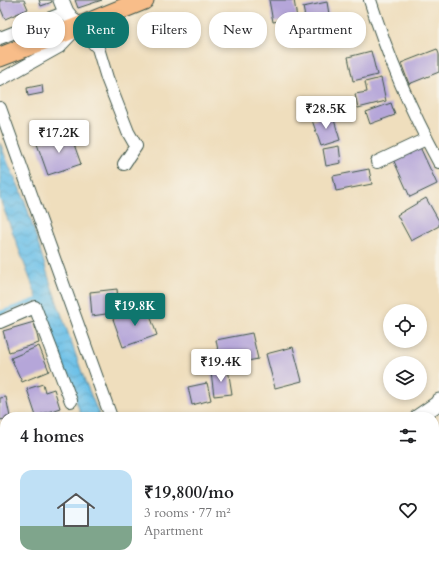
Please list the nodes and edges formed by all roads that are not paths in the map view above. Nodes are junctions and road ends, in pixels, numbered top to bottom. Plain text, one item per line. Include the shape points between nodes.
1 (144, 0) edge
2 (370, 0) edge
3 (64, 6) edge
4 (115, 12) edge
5 (73, 20) edge
6 (73, 29) edge
7 (73, 32) edge
8 (0, 38) edge
9 (98, 48) edge
10 (0, 57) edge
11 (0, 80) edge
12 (0, 108) edge
13 (426, 139) junction
14 (376, 162) dead end
15 (439, 162) edge
16 (124, 164) dead end
17 (0, 322) edge
18 (71, 401) dead end
19 (439, 401) edge
20 (108, 412) edge
21 (426, 412) edge

1 - 4 main road
2 - 13 street
3 - 5 street
3 - 8 street
6 - 10 main road
7 - 11 street via 59,47
9 - 16 street via 107,78 136,146
12 - 20 street
13 - 14 street
13 - 15 street
17 - 18 street via 35,308
19 - 21 street

